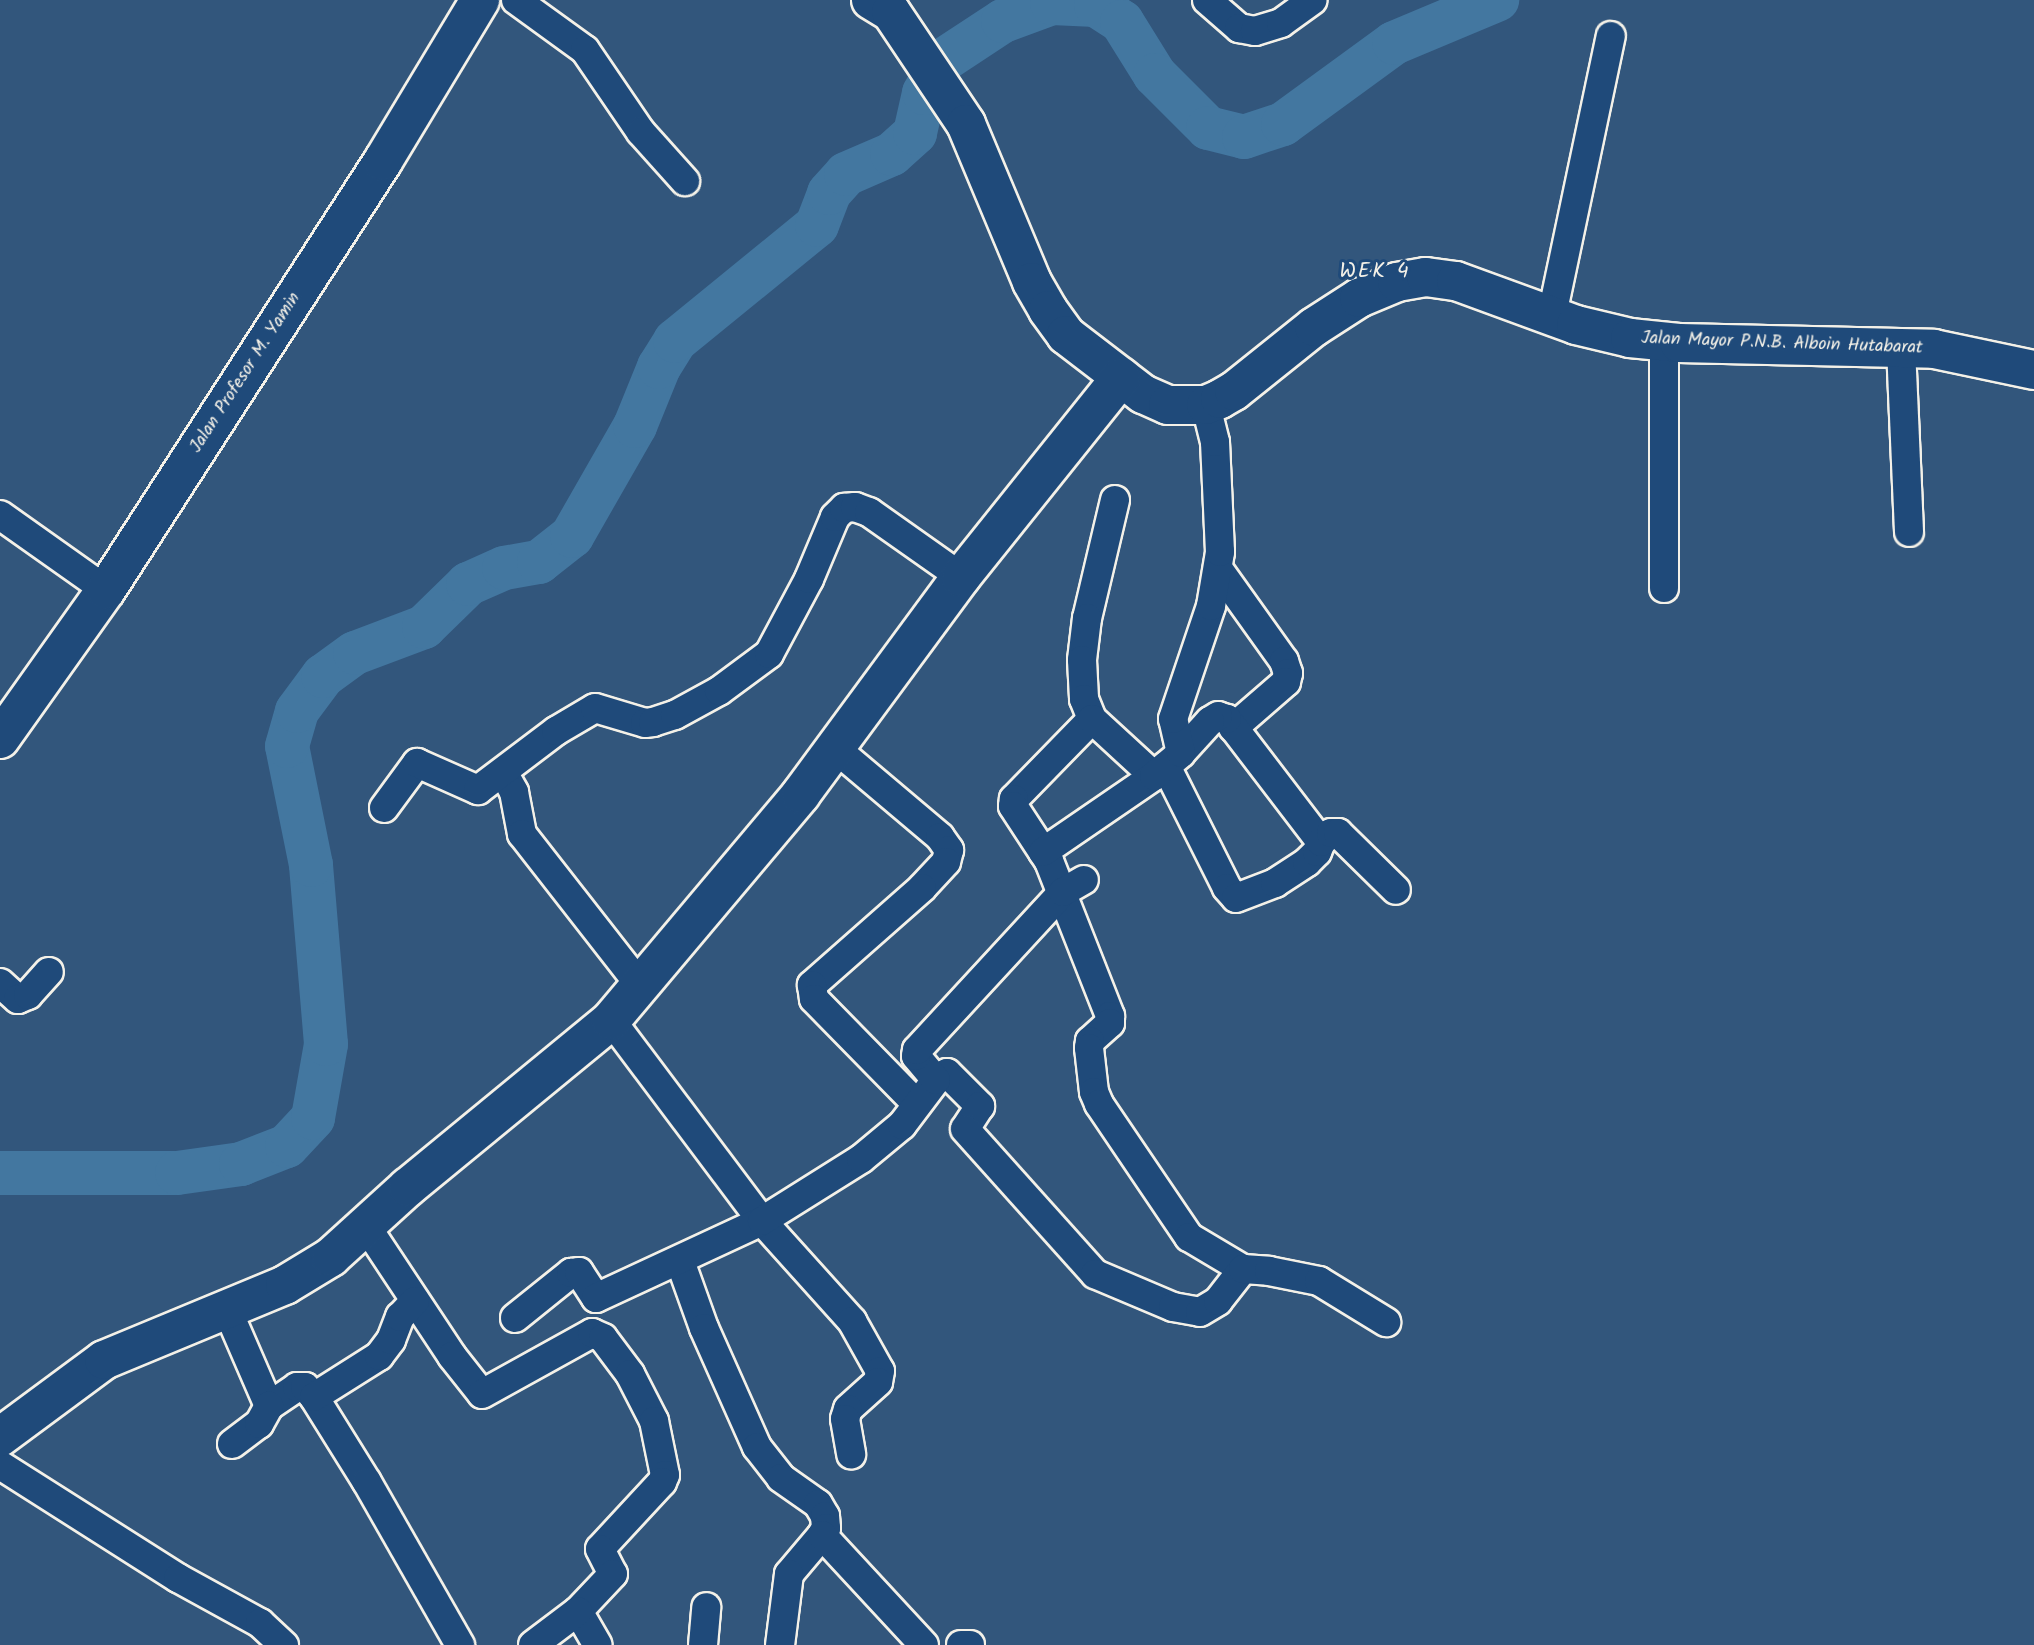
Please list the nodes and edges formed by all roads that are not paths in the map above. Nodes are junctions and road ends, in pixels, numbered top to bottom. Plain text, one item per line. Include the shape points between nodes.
1 (480, 0) edge
2 (516, 0) edge
3 (1207, 0) edge
4 (1313, 0) edge
5 (881, 6) edge
6 (1611, 36) dead end
7 (685, 181) dead end
8 (1552, 315) junction
9 (1664, 342) junction
10 (1901, 348) junction
11 (2034, 370) edge
12 (1121, 377) junction
13 (1206, 405) junction
14 (1115, 500) dead end
15 (0, 515) edge
16 (1909, 532) dead end
17 (1219, 570) junction
18 (961, 576) junction
19 (1664, 588) dead end
20 (106, 590) junction
21 (1092, 719) junction
22 (1233, 728) junction
23 (0, 739) edge
24 (836, 749) junction
25 (1167, 765) junction
26 (503, 772) junction
27 (384, 808) dead end
28 (1321, 842) junction
29 (1043, 852) junction
30 (1073, 886) junction
31 (1396, 890) dead end
32 (48, 972) dead end
33 (0, 983) edge
34 (640, 985) junction
35 (611, 1020) junction
36 (936, 1080) junction
37 (917, 1104) junction
38 (762, 1221) junction
39 (366, 1226) junction
40 (680, 1261) junction
41 (1243, 1269) junction
42 (415, 1301) junction
43 (227, 1309) junction
44 (515, 1318) dead end
45 (1386, 1322) dead end
46 (314, 1397) junction
47 (269, 1406) junction
48 (0, 1437) edge
49 (232, 1444) dead end
50 (851, 1454) dead end
51 (0, 1465) edge
52 (822, 1535) junction
53 (706, 1607) dead end
54 (578, 1611) junction
55 (285, 1645) edge
56 (460, 1645) edge
57 (533, 1645) edge
58 (598, 1645) edge
59 (703, 1645) edge
60 (780, 1645) edge
61 (924, 1645) edge
62 (961, 1645) edge
63 (970, 1645) edge

1 - 20 main road, Jalan Profesor M. Yamin via 383,161
2 - 7 street via 585,50 641,131
3 - 4 street via 1239,28 1255,31 1281,23
5 - 12 main road, Jalan Mayor P.N.B. Alboin Hutabarat via 965,124 1048,310 1066,335
6 - 8 street
8 - 9 main road, Jalan Mayor P.N.B. Alboin Hutabarat via 1608,334
8 - 13 main road, Jalan Mayor P.N.B. Alboin Hutabarat via 1456,281 1426,277 1397,282 1359,298 1314,327 1234,391
9 - 10 main road, Jalan Mayor P.N.B. Alboin Hutabarat
9 - 19 street
10 - 11 main road, Jalan Mayor P.N.B. Alboin Hutabarat via 1954,352
10 - 16 street
12 - 13 main road, Jalan Mayor P.N.B. Alboin Hutabarat via 1168,405
12 - 18 main road
13 - 17 street via 1215,442
14 - 21 street via 1087,618 1084,699
15 - 20 street
17 - 22 street via 1288,673 1286,682
17 - 25 street via 1174,719
18 - 24 main road
18 - 26 street via 869,512 844,508 835,517 778,638 758,665 661,720 645,723 595,708
20 - 23 main road, Jalan Profesor M. Yamin
21 - 25 street
21 - 29 street via 1014,799 1013,806
22 - 25 street via 1218,716
22 - 28 street
24 - 34 main road
24 - 37 street via 940,837 949,850 946,862 922,888 811,985 814,999
25 - 28 street via 1236,898 1275,883 1307,862
25 - 29 street
26 - 27 street via 475,790 417,763
26 - 34 street via 514,792 522,834
28 - 31 street via 1338,833
29 - 30 street
30 - 36 street via 917,1050 916,1056
30 - 41 street via 1110,1016 1110,1023 1090,1041 1089,1048 1099,1104 1189,1237
32 - 33 street via 28,995 18,999
34 - 35 main road
35 - 38 street
35 - 39 main road via 408,1186
36 - 37 street
36 - 41 street via 947,1073 980,1106 965,1129 1095,1274 1173,1307 1200,1312 1217,1301
37 - 38 street via 902,1125 862,1159
38 - 40 street
38 - 50 street via 852,1321 880,1371 878,1382 848,1409 845,1419
39 - 42 street
39 - 43 main road via 331,1256 285,1285
40 - 44 street via 596,1298 579,1272 570,1273
40 - 52 street via 757,1447 781,1478 818,1504 826,1522
41 - 45 street via 1319,1281
42 - 46 street via 400,1317 379,1356
42 - 54 street via 482,1394 592,1333 603,1338 631,1374 654,1421 665,1475 600,1549 613,1574
43 - 47 street
43 - 48 main road via 104,1360
46 - 47 street via 305,1387 297,1387
46 - 56 street
47 - 49 street via 259,1424
51 - 55 street via 178,1578 260,1623
52 - 60 street via 789,1574
52 - 61 street
53 - 59 street
54 - 57 street
54 - 58 street
62 - 63 street

